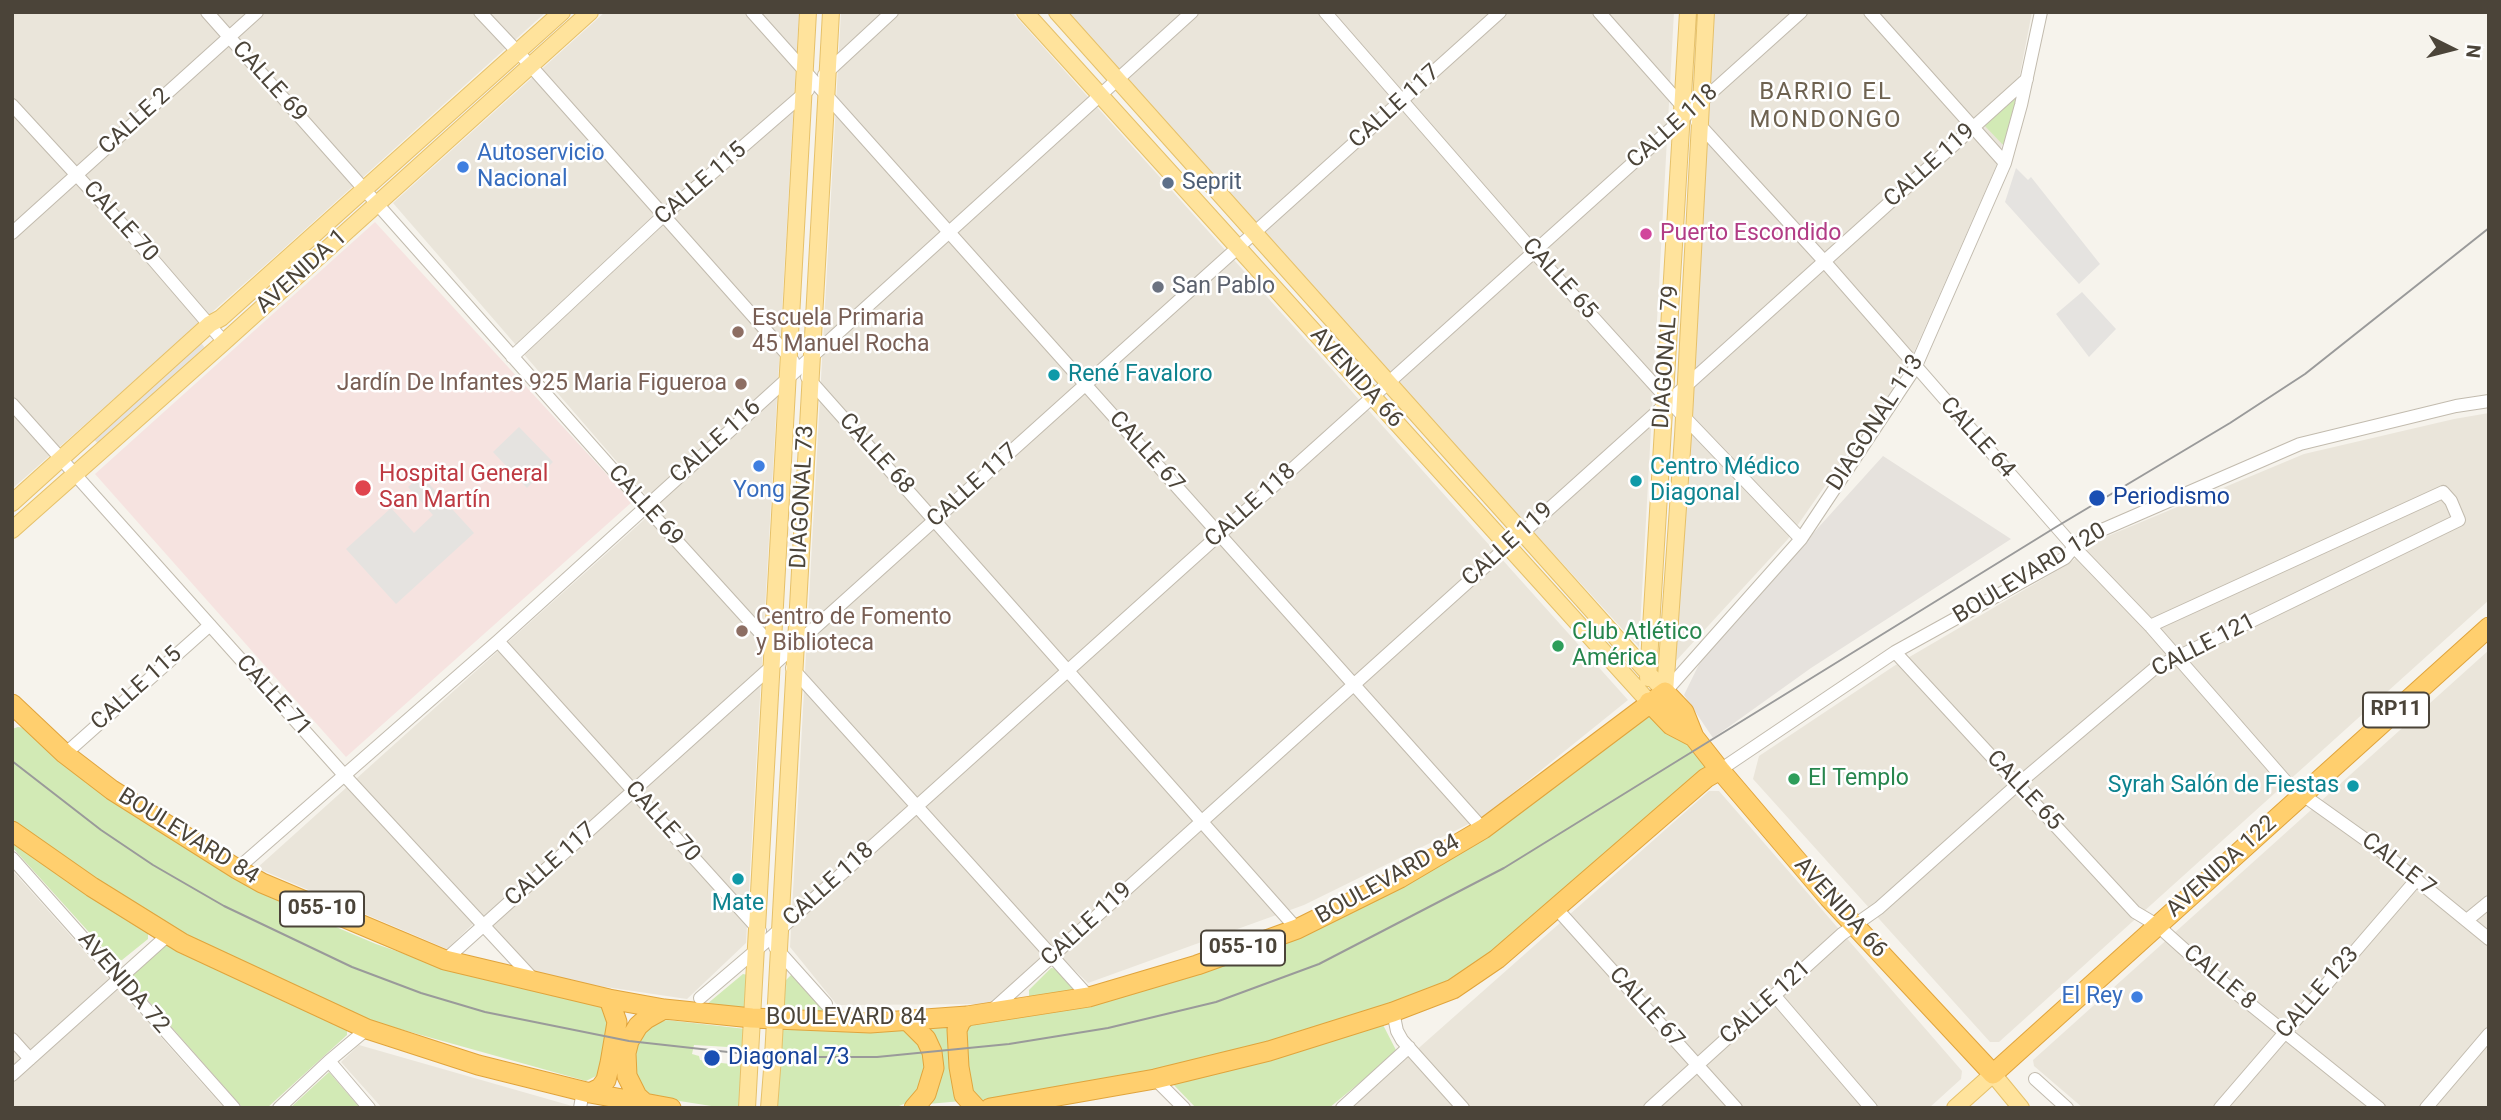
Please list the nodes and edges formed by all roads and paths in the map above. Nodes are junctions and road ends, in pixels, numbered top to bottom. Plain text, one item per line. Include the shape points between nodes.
1 (207, 12) edge
2 (257, 12) edge
3 (480, 12) edge
4 (562, 12) edge
5 (590, 12) edge
6 (752, 12) edge
7 (808, 12) edge
8 (831, 12) edge
9 (892, 12) edge
10 (1025, 12) edge
11 (1057, 12) edge
12 (1192, 12) edge
13 (1325, 12) edge
14 (1500, 12) edge
15 (1599, 12) edge
16 (1688, 12) edge
17 (1706, 12) edge
18 (1801, 12) edge
19 (1870, 12) edge
20 (2041, 12) edge
21 (229, 37) junction
22 (516, 53) junction
23 (530, 65) junction
24 (2027, 79) junction
25 (818, 80) junction
26 (1117, 80) junction
27 (803, 94) junction
28 (1100, 95) junction
29 (1402, 101) junction
30 (12, 105) edge
31 (1691, 113) junction
32 (1973, 127) junction
33 (2005, 163) junction
34 (77, 175) junction
35 (365, 189) junction
36 (377, 205) junction
37 (664, 215) junction
38 (949, 232) junction
39 (12, 233) edge
40 (1253, 234) junction
41 (1237, 249) junction
42 (1534, 252) junction
43 (1824, 261) junction
44 (210, 324) junction
45 (224, 342) junction
46 (811, 356) junction
47 (512, 357) junction
48 (792, 367) junction
49 (1915, 368) junction
50 (810, 380) junction
51 (1389, 383) junction
52 (1086, 385) junction
53 (1686, 386) junction
54 (1373, 397) junction
55 (1665, 401) junction
56 (2489, 401) edge
57 (12, 404) edge
58 (1684, 418) junction
59 (61, 459) junction
60 (74, 475) junction
61 (12, 503) edge
62 (645, 506) junction
63 (935, 520) junction
64 (12, 530) edge
65 (1523, 532) junction
66 (1220, 534) junction
67 (1801, 538) junction
68 (1508, 545) junction
69 (2074, 547) junction
70 (210, 625) junction
71 (2150, 626) junction
72 (2489, 627) edge
73 (498, 641) junction
74 (795, 646) junction
75 (1895, 652) junction
76 (2175, 656) junction
77 (776, 657) junction
78 (794, 670) junction
79 (1068, 670) junction
80 (1648, 673) junction
81 (1354, 684) junction
82 (1657, 697) junction
83 (12, 705) edge
84 (21, 722) edge
85 (65, 754) junction
86 (1720, 771) junction
87 (345, 776) junction
88 (2018, 785) junction
89 (634, 791) junction
90 (2305, 795) junction
91 (917, 806) junction
92 (1202, 821) junction
93 (1483, 829) junction
94 (12, 831) edge
95 (12, 858) edge
96 (237, 870) junction
97 (2417, 879) junction
98 (2489, 902) edge
99 (1556, 908) junction
100 (2467, 920) junction
101 (2157, 925) junction
102 (483, 926) junction
103 (1854, 926) junction
104 (757, 927) junction
105 (1297, 929) junction
106 (168, 935) junction
107 (2489, 939) edge
108 (775, 940) junction
109 (756, 951) junction
110 (1053, 955) junction
111 (445, 960) junction
112 (118, 978) junction
113 (538, 983) junction
114 (1773, 995) junction
115 (1089, 996) junction
116 (700, 998) dead end
117 (609, 999) junction
118 (826, 1004) dead end
119 (664, 1009) junction
120 (990, 1012) junction
121 (1393, 1012) junction
122 (967, 1016) junction
123 (752, 1018) junction
124 (775, 1019) junction
125 (909, 1022) junction
126 (367, 1029) junction
127 (2284, 1032) junction
128 (2489, 1034) edge
129 (12, 1039) edge
130 (1409, 1047) junction
131 (30, 1059) junction
132 (329, 1060) junction
133 (1698, 1065) junction
134 (1993, 1074) junction
135 (12, 1075) edge
136 (1155, 1079) junction
137 (2035, 1079) dead end
138 (584, 1097) edge
139 (646, 1104) junction
140 (234, 1108) edge
141 (279, 1108) edge
142 (369, 1108) edge
143 (671, 1108) edge
144 (747, 1108) edge
145 (769, 1108) edge
146 (914, 1108) edge
147 (976, 1108) edge
148 (990, 1108) edge
149 (1184, 1108) edge
150 (1342, 1108) edge
151 (1463, 1108) edge
152 (1650, 1108) edge
153 (1737, 1108) edge
154 (1871, 1108) edge
155 (1955, 1108) edge
156 (2021, 1108) edge
157 (2067, 1108) edge
158 (2220, 1108) edge
159 (2379, 1108) edge
160 (2426, 1108) edge

1 - 21 street, CALLE 69
2 - 21 street, CALLE 2
3 - 22 street, CALLE 68
4 - 22 main road, AVENIDA 1
5 - 23 main road, AVENIDA 1
6 - 25 street, CALLE 67
7 - 25 main road, DIAGONAL 73
8 - 25 main road, DIAGONAL 73
9 - 25 street
10 - 28 main road, AVENIDA 66
11 - 26 main road, AVENIDA 66
12 - 26 street, CALLE 116
13 - 29 street, CALLE 65
14 - 29 street, CALLE 117
15 - 31 street, CALLE 64
16 - 31 main road, DIAGONAL 79
17 - 31 main road, DIAGONAL 79
18 - 31 street, CALLE 118
19 - 32 street
20 - 24 street, DIAGONAL 113
21 - 34 street, CALLE 2
21 - 35 street, CALLE 69
22 - 23 street, CALLE 68
22 - 35 main road, AVENIDA 1
23 - 36 main road, AVENIDA 1
23 - 37 street, CALLE 68
24 - 32 street, CALLE 119
24 - 33 street, DIAGONAL 113
25 - 27 main road, DIAGONAL 73
25 - 38 street, CALLE 67
25 - 46 main road, DIAGONAL 73
26 - 28 street, CALLE 116
26 - 40 main road, AVENIDA 66
27 - 37 street, CALLE 115
27 - 48 main road, DIAGONAL 73
28 - 38 street, CALLE 116
28 - 41 main road, AVENIDA 66
29 - 40 street, CALLE 117
29 - 42 street, CALLE 65
30 - 34 street, CALLE 70
31 - 42 street, CALLE 118
31 - 43 street, CALLE 64
31 - 53 main road, DIAGONAL 79
31 - 55 main road, DIAGONAL 79
32 - 33 street
32 - 43 street, CALLE 119
33 - 49 street, DIAGONAL 113
34 - 39 street, CALLE 2
34 - 44 street, CALLE 70
35 - 36 street, CALLE 69
35 - 44 main road, AVENIDA 1
36 - 45 main road, AVENIDA 1
36 - 47 street, CALLE 69
37 - 47 street, CALLE 115
37 - 48 street, CALLE 68
38 - 46 street, CALLE 116
38 - 52 street, CALLE 67
40 - 41 street, CALLE 117
40 - 51 main road, AVENIDA 66
41 - 52 street, CALLE 117
41 - 54 main road, AVENIDA 66
42 - 51 street, CALLE 118
42 - 55 street, CALLE 65
43 - 49 street, CALLE 64
43 - 53 street, CALLE 119
44 - 45 street, CALLE 70
44 - 59 main road, AVENIDA 1
45 - 60 main road, AVENIDA 1
46 - 48 street, CALLE 116
46 - 50 main road, DIAGONAL 73
47 - 62 street, CALLE 69
48 - 50 street, CALLE 68
48 - 62 street, CALLE 116
48 - 77 main road, DIAGONAL 73
49 - 67 street, DIAGONAL 113
49 - 69 street, CALLE 64
50 - 63 street, CALLE 68
50 - 74 main road, DIAGONAL 73
51 - 54 street, CALLE 118
51 - 65 main road, AVENIDA 66
52 - 63 street, CALLE 117
52 - 66 street, CALLE 67
53 - 55 street, CALLE 119
53 - 58 main road, DIAGONAL 79
54 - 66 street, CALLE 118
54 - 68 main road, AVENIDA 66
55 - 58 street, CALLE 65
55 - 65 street, CALLE 119
55 - 80 main road, DIAGONAL 79
56 - 69 street, BOULEVARD 120 via 2300,444 2088,536
57 - 59 street, CALLE 71
58 - 67 street, CALLE 65
58 - 82 main road, DIAGONAL 79
59 - 60 street, CALLE 71
59 - 61 main road, AVENIDA 1
60 - 64 main road, AVENIDA 1
60 - 70 street, CALLE 71
62 - 73 street, CALLE 116
62 - 77 street, CALLE 69
63 - 74 street, CALLE 117
63 - 79 street, CALLE 68
65 - 68 street, CALLE 119
65 - 80 main road, AVENIDA 66
66 - 79 street, CALLE 118
66 - 81 street, CALLE 67
67 - 82 street, DIAGONAL 113
68 - 81 street, CALLE 119
68 - 82 main road, AVENIDA 66
69 - 71 street, CALLE 64
69 - 75 street, BOULEVARD 120 via 2065,558
70 - 85 street, CALLE 115
70 - 87 street, CALLE 71
71 - 76 street, CALLE 64
71 - 76 street, CALLE 121 via 2443,492 2451,501 2459,520
72 - 90 highway, AVENIDA 122 / RP11
73 - 87 street, CALLE 116
73 - 89 street, CALLE 70
74 - 77 street, CALLE 117
74 - 78 main road, DIAGONAL 73
75 - 86 street, BOULEVARD 120
75 - 88 street, CALLE 65
76 - 88 street, CALLE 121
76 - 90 street, CALLE 64 via 2289,785
77 - 78 street, CALLE 69
77 - 89 street, CALLE 117
77 - 104 main road, DIAGONAL 73
78 - 91 street, CALLE 69
78 - 108 main road, DIAGONAL 73
79 - 91 street, CALLE 118
79 - 92 street, CALLE 68
80 - 82 main road, DIAGONAL 79
81 - 92 street, CALLE 119
81 - 93 street, CALLE 67
82 - 86 highway, AVENIDA 66 via 1671,725 1694,737
82 - 93 highway, BOULEVARD 84 / 055-10
83 - 84 highway, 055-10
84 - 85 highway, 055-10
85 - 96 highway, BOULEVARD 84 / 055-10 via 131,803
86 - 99 highway via 1706,778
86 - 103 highway, AVENIDA 66
87 - 96 street, CALLE 116
87 - 102 street, CALLE 71
88 - 101 street, CALLE 65 via 2135,912
88 - 103 street, CALLE 121
89 - 102 street, CALLE 117
89 - 104 street, CALLE 70
90 - 97 street, CALLE 7
90 - 101 highway, AVENIDA 122 / RP11
91 - 108 street, CALLE 118
91 - 110 street, CALLE 69
92 - 105 street, CALLE 68
92 - 110 street, CALLE 119
93 - 105 highway, BOULEVARD 84 / 055-10 via 1400,878
94 - 106 highway
95 - 112 street, AVENIDA 72
96 - 111 highway, BOULEVARD 84 / 055-10
97 - 100 street, CALLE 7
97 - 127 street, CALLE 123
98 - 100 street
99 - 121 highway via 1474,976
99 - 133 street, CALLE 67
100 - 107 street, CALLE 7
101 - 127 street, CALLE 8
101 - 134 highway, AVENIDA 122 / RP11
102 - 111 street, CALLE 117
102 - 113 street, CALLE 71
103 - 114 street, CALLE 121
103 - 134 highway, AVENIDA 66
104 - 108 street, CALLE 70
104 - 109 main road, DIAGONAL 73
105 - 115 highway, BOULEVARD 84 / 055-10 via 1197,965
106 - 112 street
106 - 126 highway
108 - 109 street, CALLE 118
108 - 118 street, CALLE 70
108 - 124 main road, DIAGONAL 73
109 - 116 street, CALLE 118
109 - 123 main road, DIAGONAL 73
110 - 115 street, CALLE 69
110 - 120 street, CALLE 119
111 - 113 highway, BOULEVARD 84 / 055-10
112 - 131 street
112 - 140 street, AVENIDA 72
113 - 117 highway, BOULEVARD 84 / 055-10
114 - 133 street, CALLE 121
114 - 154 street
115 - 120 highway, BOULEVARD 84 / 055-10
117 - 119 highway, BOULEVARD 84 / 055-10
117 - 138 highway via 617,1022 606,1080
119 - 123 highway, BOULEVARD 84 / 055-10
119 - 139 highway via 638,1026 626,1053 627,1076
120 - 122 highway, BOULEVARD 84 / 055-10
121 - 130 street via 1397,1031
121 - 136 highway via 1269,1051
122 - 125 highway, BOULEVARD 84 / 055-10
122 - 147 highway via 957,1030 959,1067 964,1095
123 - 124 highway, BOULEVARD 84 / 055-10
123 - 144 main road, DIAGONAL 73
124 - 125 highway, BOULEVARD 84 / 055-10
124 - 145 main road, DIAGONAL 73
125 - 146 highway via 926,1039 934,1068 926,1094
126 - 132 street
126 - 138 highway
127 - 158 street, CALLE 123
127 - 159 street, CALLE 8
128 - 160 street
129 - 131 street
130 - 150 street
130 - 151 street
131 - 135 street
132 - 141 street
132 - 142 street
133 - 152 street, CALLE 121
133 - 153 street, CALLE 67
134 - 155 main road, AVENIDA 122 / RP11
134 - 156 main road
136 - 148 highway
136 - 149 street
137 - 157 street
138 - 139 highway
139 - 143 highway

